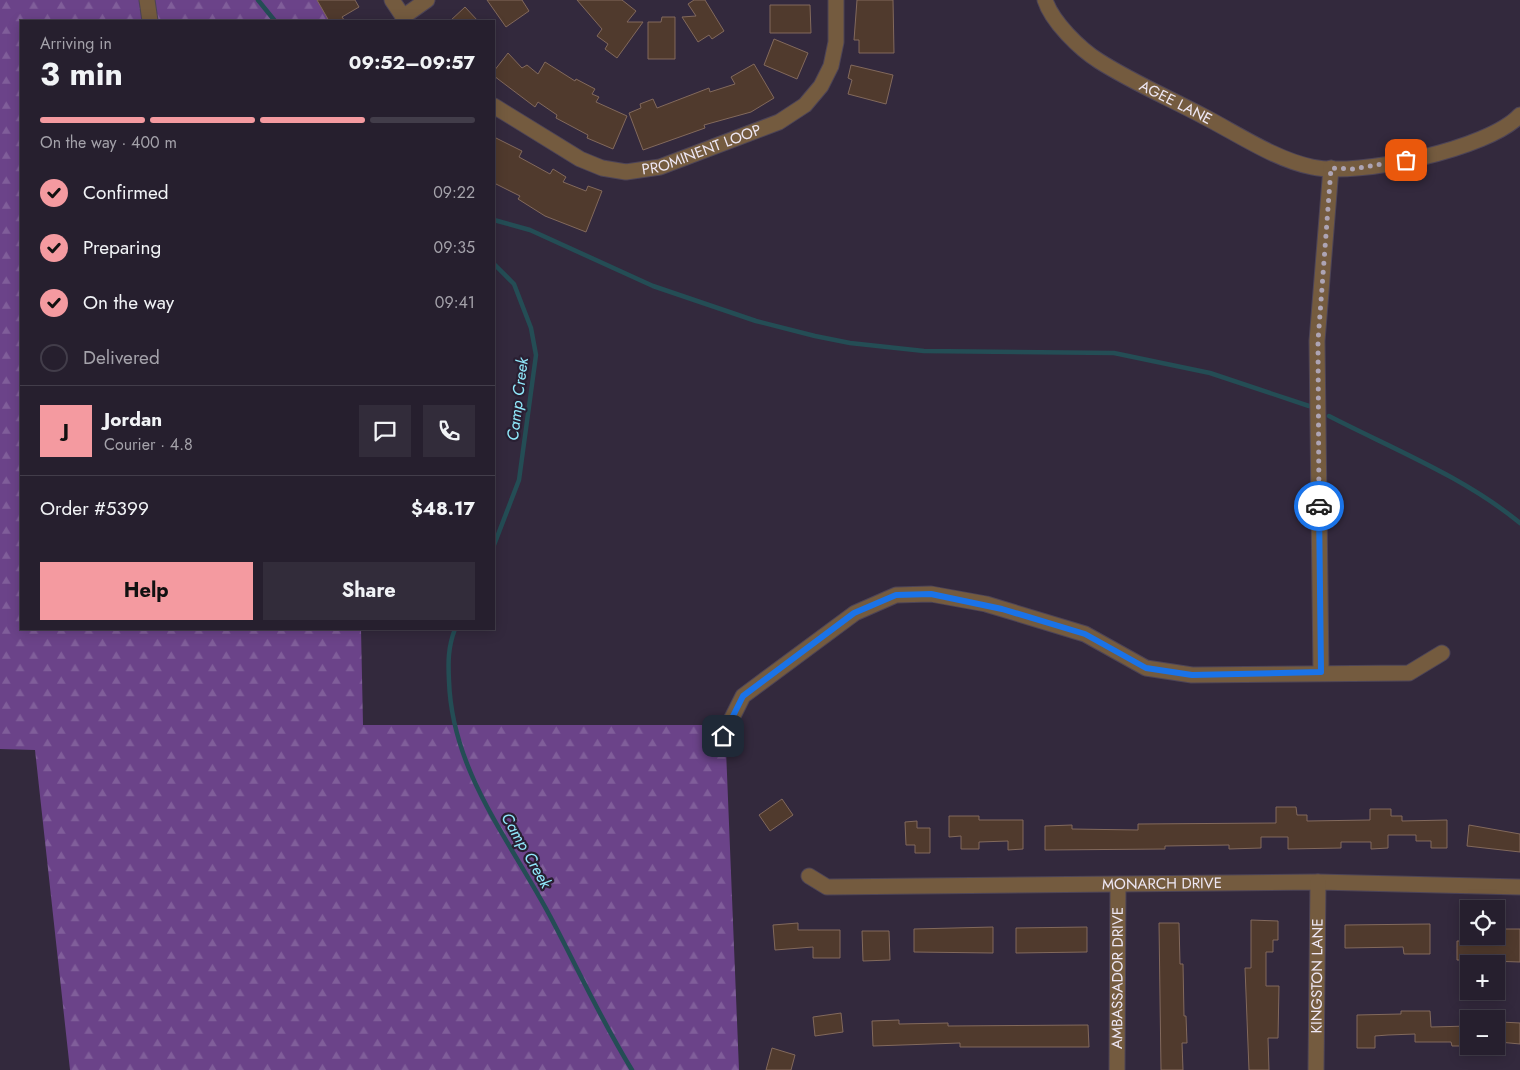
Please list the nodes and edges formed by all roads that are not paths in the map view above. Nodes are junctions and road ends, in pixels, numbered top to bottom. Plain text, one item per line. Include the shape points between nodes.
1 (147, 0) edge
2 (392, 0) edge
3 (427, 0) edge
4 (836, 0) edge
5 (1045, 0) edge
6 (404, 19) edge
7 (150, 20) edge
8 (495, 107) edge
9 (1517, 122) edge
10 (1331, 168) junction
11 (1442, 653) dead end
12 (1321, 672) junction
13 (723, 736) dead end
14 (809, 876) dead end
15 (1318, 882) junction
16 (1118, 886) junction
17 (1520, 887) edge
18 (1117, 1070) edge
19 (1316, 1070) edge

1 - 7 street
2 - 6 street
3 - 6 street
4 - 8 street, PROMINENT LOOP via 836,42 831,66 821,86 805,105 779,122 660,167 626,172 602,168 580,159
5 - 10 street, AGEE LANE via 1069,37 1098,61 1272,152 1312,168
9 - 10 street, AGEE LANE via 1471,144 1406,160 1352,169
10 - 12 street via 1318,341
11 - 12 street via 1409,673
12 - 13 street via 1192,675 1146,668 1085,634 995,607 931,594 896,595 854,613 743,696
14 - 16 street, MONARCH DRIVE via 827,887
15 - 16 street, MONARCH DRIVE
15 - 17 street, MONARCH DRIVE
15 - 19 street, KINGSTON LANE
16 - 18 street, AMBASSADOR DRIVE

